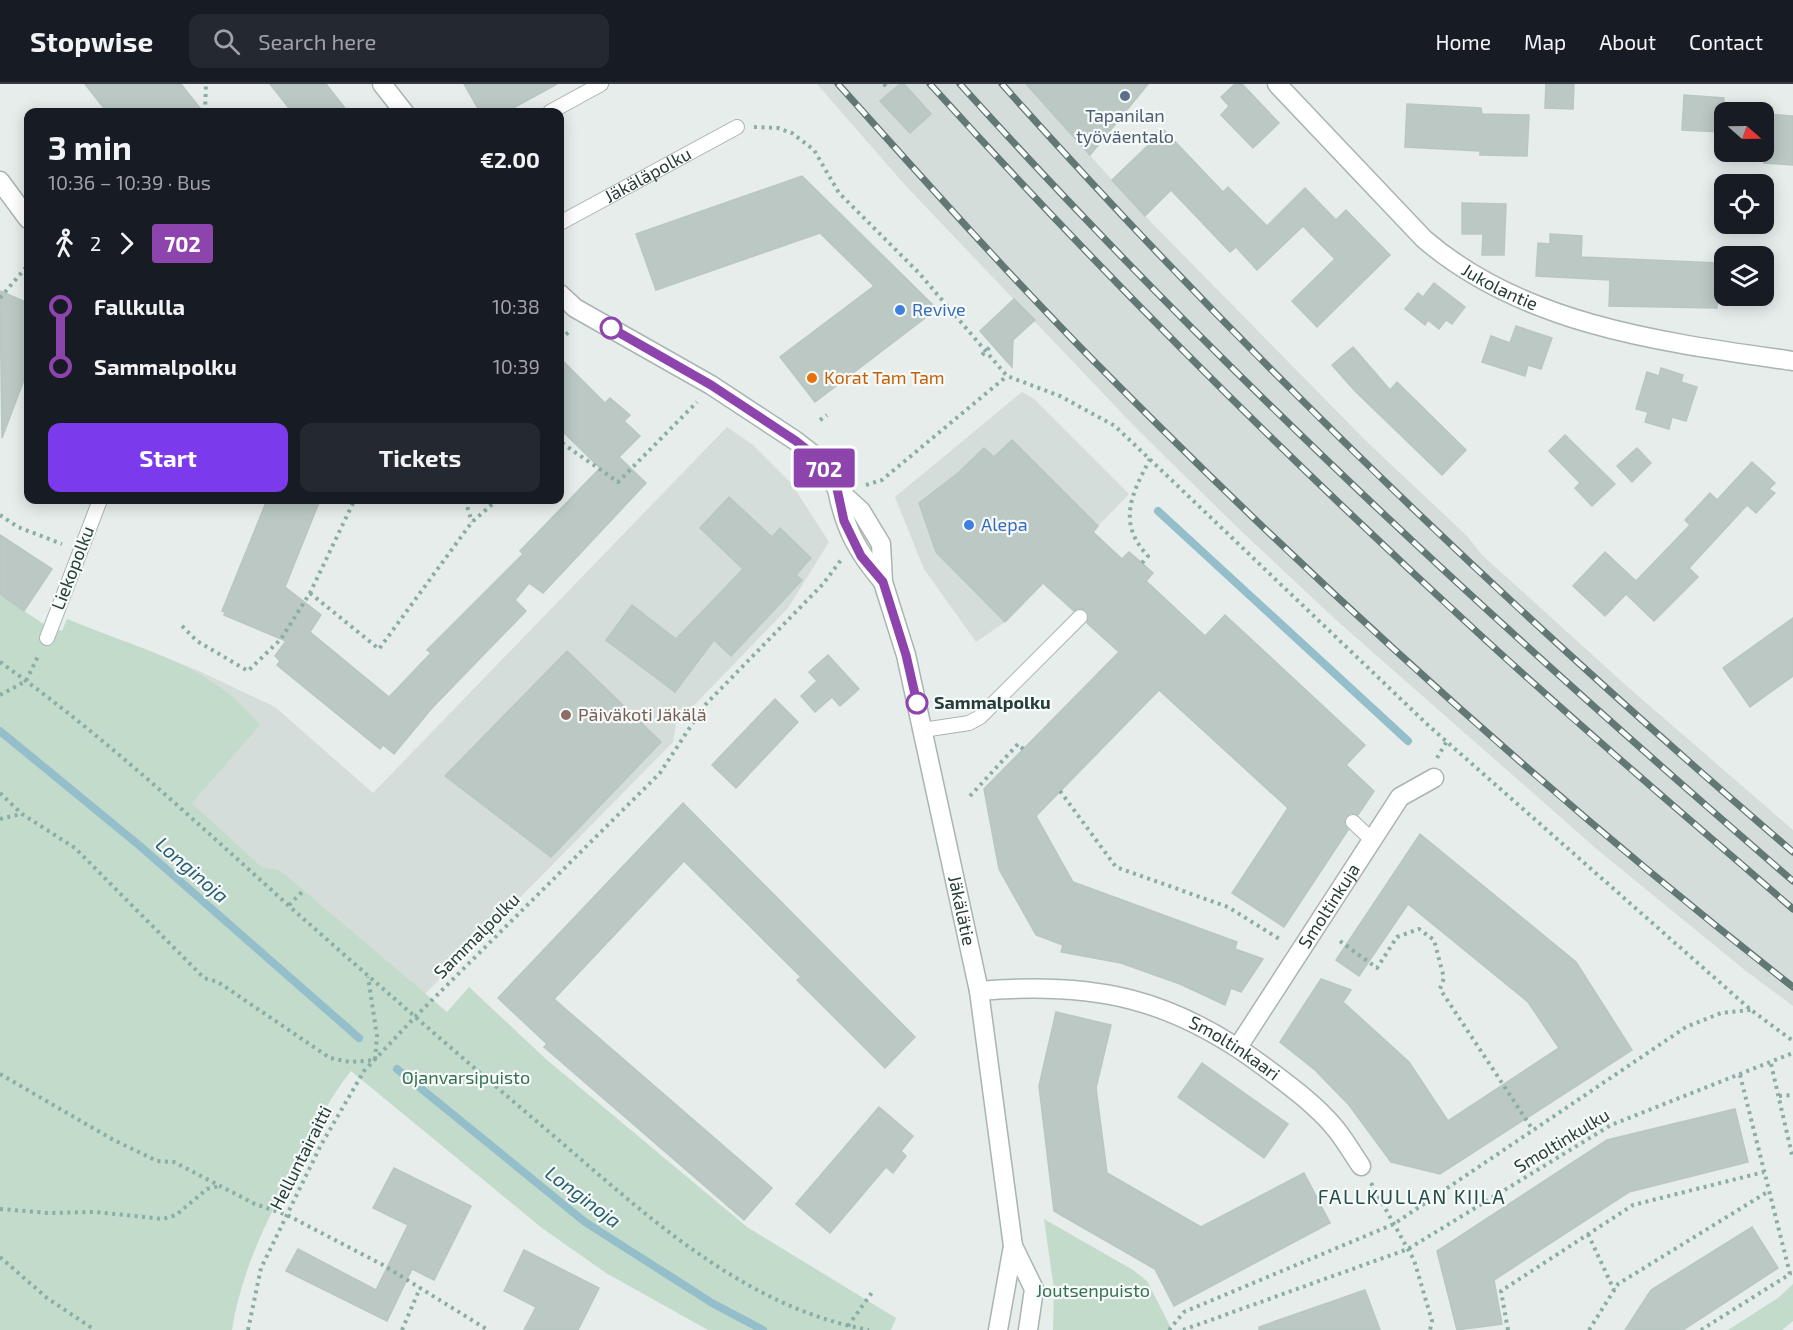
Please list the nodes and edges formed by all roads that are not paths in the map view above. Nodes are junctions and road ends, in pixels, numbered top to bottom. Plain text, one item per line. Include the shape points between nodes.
1 (382, 84) edge
2 (601, 84) edge
3 (1277, 84) edge
4 (402, 108) edge
5 (557, 108) edge
6 (736, 127) road end
7 (0, 181) edge
8 (24, 214) edge
9 (564, 221) edge
10 (564, 298) edge
11 (1793, 361) edge
12 (98, 504) edge
13 (1080, 617) dead end
14 (47, 638) road end
15 (923, 730) junction
16 (1434, 778) dead end
17 (1353, 822) dead end
18 (1372, 840) junction
19 (979, 991) junction
20 (1238, 1047) junction
21 (1361, 1166) road end
22 (1013, 1246) junction
23 (998, 1330) edge
24 (1028, 1330) edge

1 - 4 street
2 - 5 lane
3 - 11 street, Jukolantie via 1424,239 1484,282 1571,317 1632,334 1707,350
6 - 9 lane, Jäkäläpolku
7 - 8 street
10 - 15 street, Jäkälätie via 575,308 711,385 819,459 837,489 861,511 881,544 883,582 906,655
12 - 14 lane, Liekopolku
13 - 15 lane via 980,717 969,723
15 - 19 street, Jäkälätie
16 - 18 street, Smoltinkuja via 1400,797
17 - 18 lane
18 - 20 street, Smoltinkuja
19 - 20 street, Smoltinkaari via 1073,989 1116,995 1190,1019
19 - 22 street, Jäkälätie
20 - 21 street, Smoltinkaari via 1327,1120
22 - 23 street, Jäkälätie
22 - 24 street, Jäkälätie via 1034,1289

